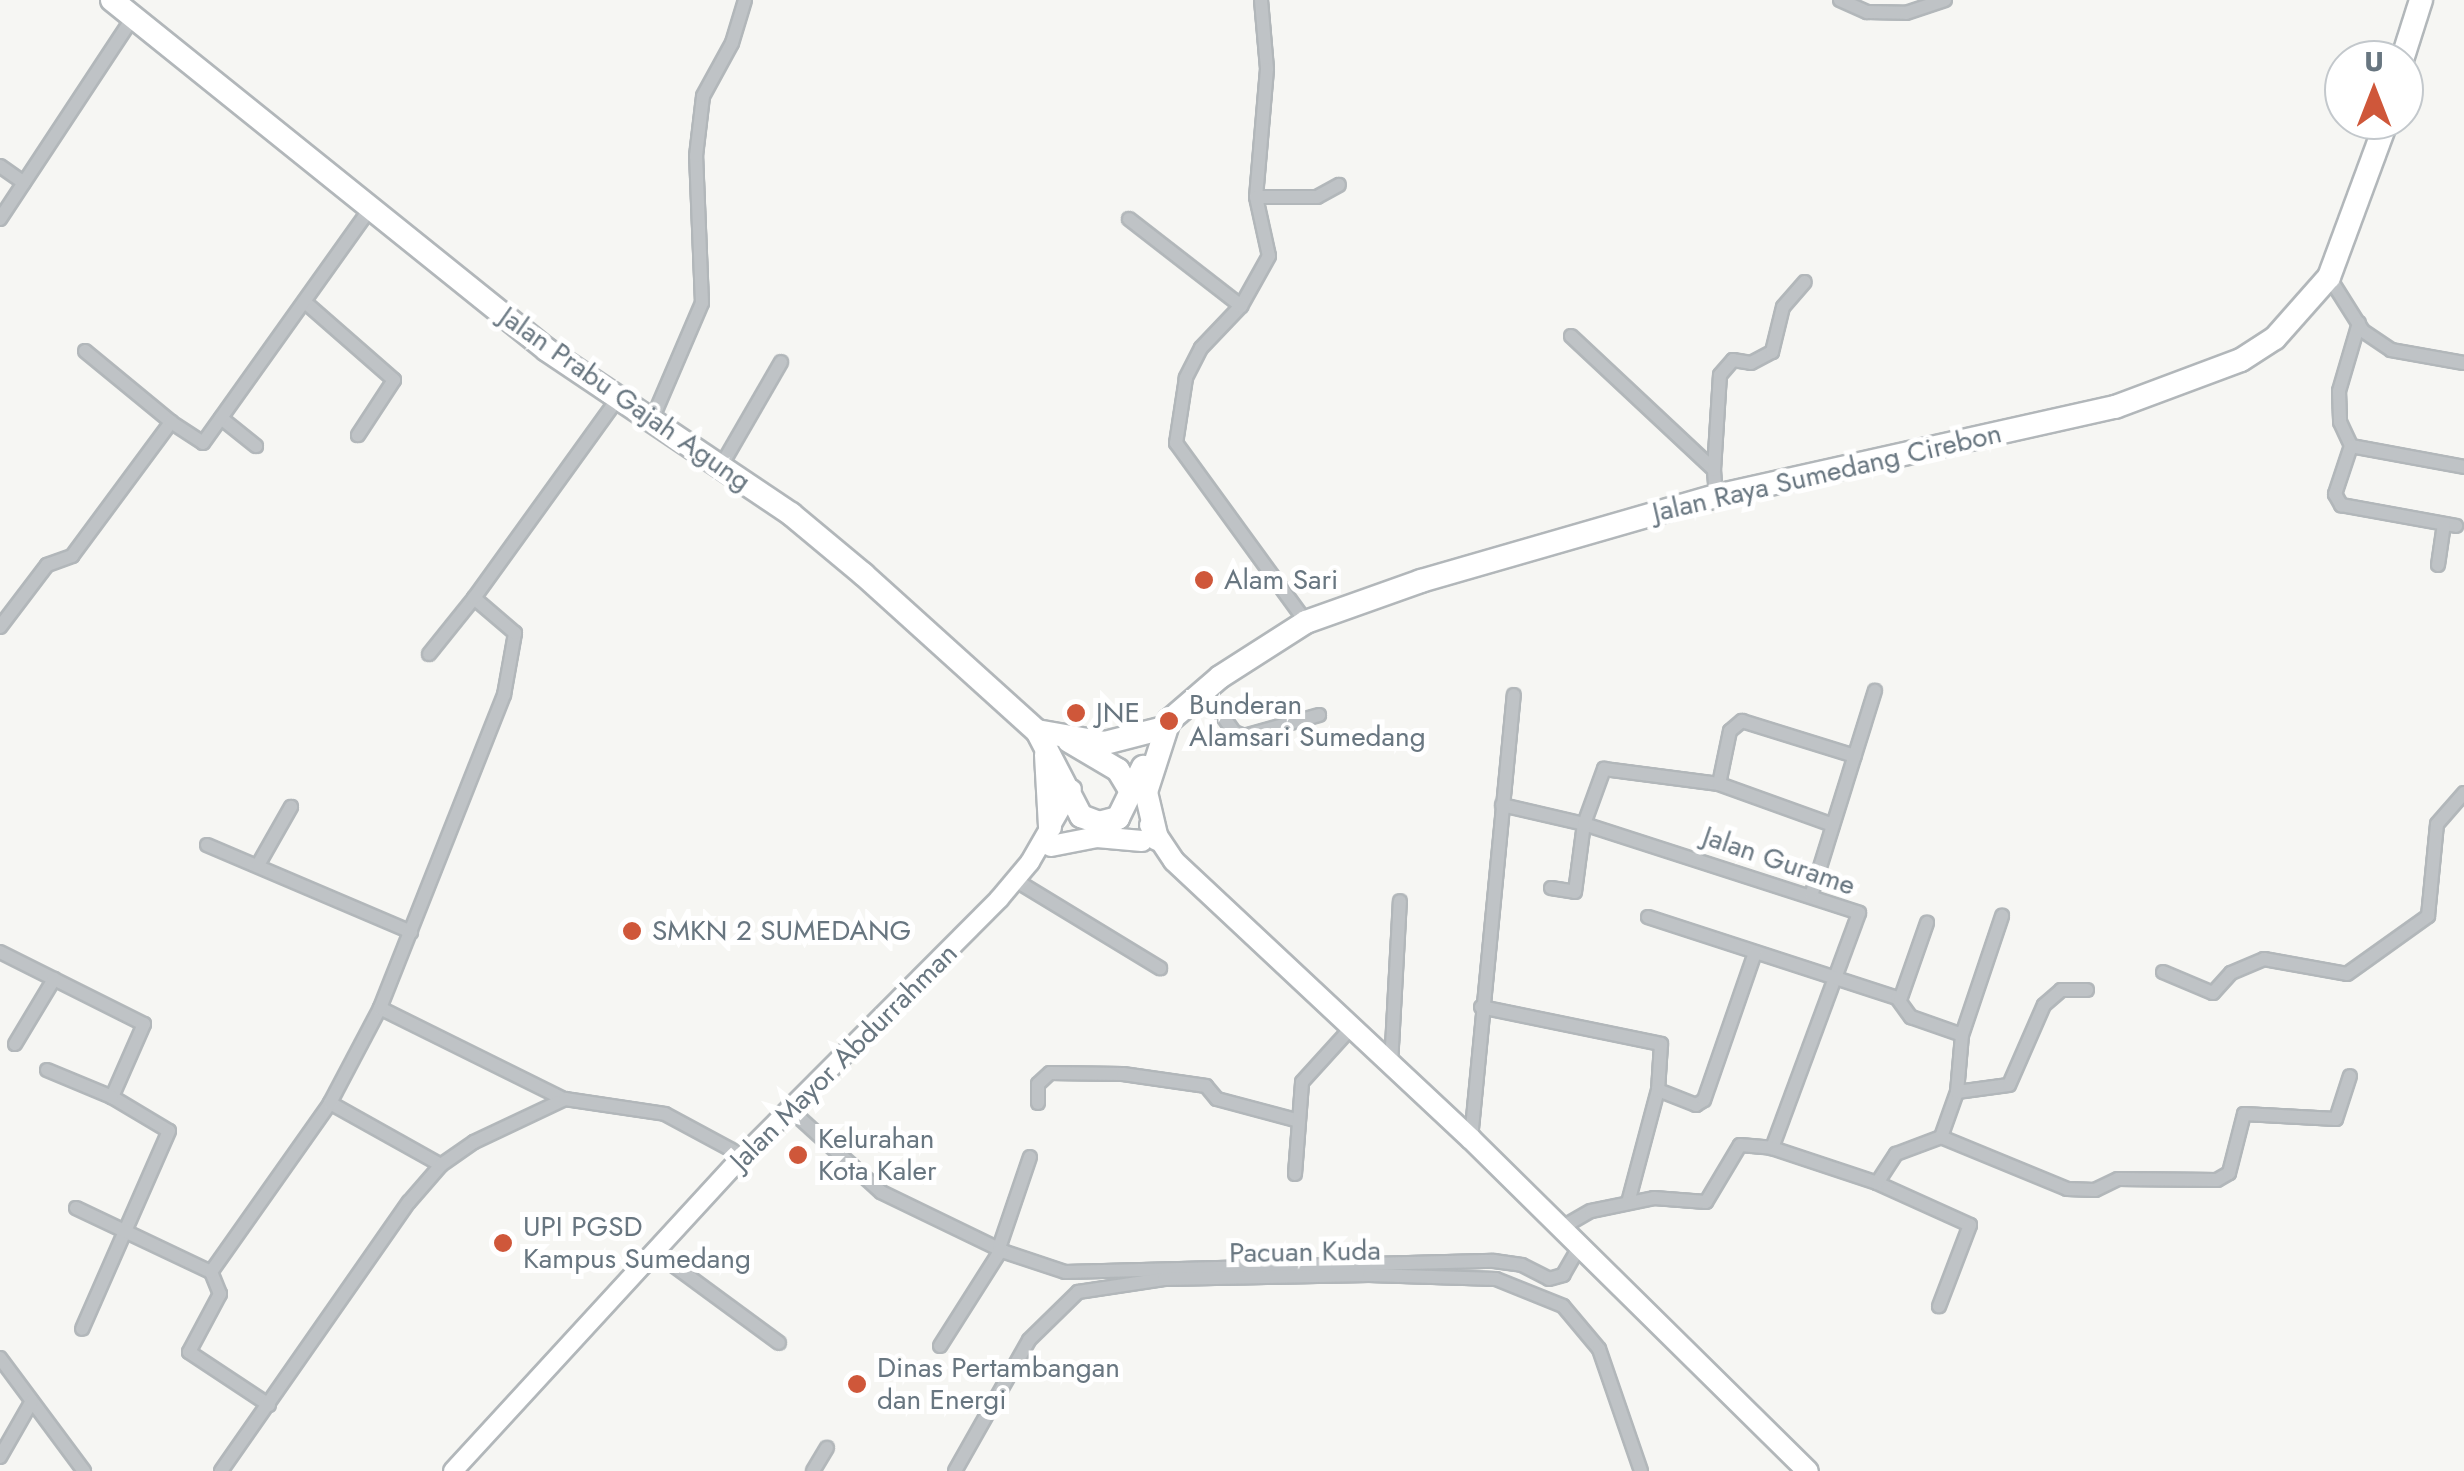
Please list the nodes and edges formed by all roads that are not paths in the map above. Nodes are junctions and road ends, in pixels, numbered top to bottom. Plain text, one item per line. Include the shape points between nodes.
1 (112, 0) edge
2 (745, 0) edge
3 (1260, 0) edge
4 (1840, 0) edge
5 (1945, 0) edge
6 (2422, 0) edge
7 (132, 19) junction
8 (2409, 40) edge
9 (2380, 140) edge
10 (0, 166) edge
11 (24, 183) junction
12 (1340, 184) dead end
13 (1256, 198) junction
14 (370, 209) junction
15 (0, 219) edge
16 (1130, 219) dead end
17 (2329, 277) junction
18 (1805, 282) dead end
19 (306, 303) junction
20 (1240, 306) junction
21 (2359, 323) junction
22 (1571, 336) dead end
23 (85, 350) dead end
24 (781, 362) dead end
25 (2464, 363) edge
26 (617, 400) junction
27 (221, 418) junction
28 (171, 422) junction
29 (652, 422) junction
30 (358, 434) dead end
31 (256, 446) dead end
32 (2351, 446) junction
33 (721, 466) junction
34 (2464, 467) edge
35 (1714, 470) junction
36 (1716, 496) junction
37 (2438, 566) dead end
38 (474, 598) junction
39 (1306, 622) junction
40 (0, 627) edge
41 (429, 654) dead end
42 (1204, 690) junction
43 (1875, 691) dead end
44 (1514, 695) dead end
45 (1319, 715) dead end
46 (1153, 738) junction
47 (1048, 740) junction
48 (1855, 756) junction
49 (1102, 764) junction
50 (1719, 784) junction
51 (1072, 789) junction
52 (1131, 792) junction
53 (2464, 793) edge
54 (1502, 805) junction
55 (291, 806) dead end
56 (1099, 824) junction
57 (1584, 824) junction
58 (1833, 825) junction
59 (1051, 837) junction
60 (1150, 840) junction
61 (208, 845) dead end
62 (258, 865) junction
63 (1015, 880) junction
64 (1551, 888) dead end
65 (1811, 896) junction
66 (1400, 901) dead end
67 (2002, 916) dead end
68 (1648, 917) dead end
69 (1927, 923) dead end
70 (411, 932) junction
71 (0, 952) edge
72 (1755, 953) junction
73 (1160, 968) dead end
74 (2164, 972) dead end
75 (1833, 977) junction
76 (54, 978) junction
77 (2087, 990) dead end
78 (1900, 1000) junction
79 (1481, 1007) junction
80 (380, 1008) junction
81 (1352, 1028) junction
82 (1962, 1035) junction
83 (15, 1044) dead end
84 (1390, 1064) junction
85 (46, 1070) dead end
86 (2350, 1076) dead end
87 (1658, 1090) junction
88 (1957, 1092) junction
89 (112, 1097) junction
90 (565, 1099) junction
91 (330, 1103) junction
92 (1038, 1103) dead end
93 (792, 1112) junction
94 (1296, 1120) junction
95 (1941, 1137) junction
96 (1471, 1138) junction
97 (1772, 1148) junction
98 (744, 1156) junction
99 (1030, 1157) dead end
100 (442, 1165) junction
101 (1294, 1174) dead end
102 (1877, 1183) junction
103 (1628, 1204) junction
104 (76, 1208) dead end
105 (1562, 1228) junction
106 (127, 1232) junction
107 (1580, 1246) junction
108 (1000, 1249) junction
109 (658, 1254) junction
110 (211, 1272) junction
111 (1939, 1306) dead end
112 (82, 1329) dead end
113 (779, 1343) dead end
114 (940, 1346) dead end
115 (0, 1358) edge
116 (32, 1401) junction
117 (269, 1405) junction
118 (827, 1448) dead end
119 (0, 1457) edge
120 (1800, 1468) edge
121 (461, 1469) edge
122 (816, 1470) edge
123 (84, 1471) edge
124 (221, 1471) edge
125 (954, 1471) edge
126 (1641, 1471) edge

1 - 7 highway, Jalan Prabu Gajah Agung
2 - 29 street via 732,43 703,96 696,156 702,303
3 - 13 street via 1268,69
4 - 5 street via 1868,12 1906,13
6 - 8 highway
7 - 11 street
7 - 14 highway, Jalan Prabu Gajah Agung
9 - 17 highway, Jalan Raya Sumedang Cirebon
10 - 11 street
11 - 15 street
12 - 13 street via 1317,197
13 - 20 street via 1270,256
14 - 19 street
14 - 26 highway, Jalan Prabu Gajah Agung
16 - 20 street
17 - 21 street
17 - 36 highway, Jalan Raya Sumedang Cirebon via 2275,338 2183,386
18 - 35 street via 1783,307 1772,352 1750,363 1733,360 1720,375
19 - 27 street
19 - 30 street via 394,380
20 - 39 street via 1201,348 1186,378 1176,442
21 - 25 street via 2391,350
21 - 32 street via 2339,391 2340,422
22 - 35 street
23 - 28 street
24 - 33 street
26 - 29 highway, Jalan Prabu Gajah Agung
26 - 38 street
27 - 28 street via 199,444
27 - 31 street
28 - 40 street via 72,556 47,565
29 - 33 highway, Jalan Prabu Gajah Agung
32 - 34 street
32 - 37 street via 2335,494 2340,505 2450,524
33 - 47 highway, Jalan Prabu Gajah Agung via 848,562
35 - 36 street
36 - 39 highway, Jalan Raya Sumedang Cirebon
38 - 41 street
38 - 70 street via 512,628 515,647 504,695
39 - 42 highway, Jalan Raya Sumedang Cirebon
42 - 45 street via 1244,736
42 - 46 highway, Jalan Raya Sumedang Cirebon
43 - 48 street
44 - 54 street
46 - 47 highway
46 - 49 highway
46 - 52 highway
46 - 60 highway via 1146,792
47 - 49 highway
47 - 51 highway
47 - 59 highway
48 - 50 street via 1742,721 1730,732
48 - 58 street
49 - 51 highway via 1086,768
49 - 52 highway via 1125,776
50 - 57 street via 1604,769
50 - 58 street
51 - 56 highway via 1081,816
51 - 59 main road, Jalan Mayor Abdurrahman
52 - 56 highway via 1118,818
52 - 60 main road
53 - 74 street via 2437,824 2428,916 2346,974 2264,959 2231,973 2212,994
54 - 57 street, Jalan Gurame
54 - 79 street
55 - 62 street
56 - 59 main road
56 - 60 main road
57 - 64 street via 1575,892
57 - 65 street, Jalan Gurame
58 - 65 street
59 - 60 main road
59 - 63 main road, Jalan Mayor Abdurrahman
60 - 81 main road
61 - 62 street
62 - 70 street
63 - 73 street
63 - 93 main road, Jalan Mayor Abdurrahman
65 - 75 street, Jalan Gurame via 1859,913
66 - 84 street
67 - 82 street
68 - 72 street
69 - 78 street
70 - 80 street
71 - 76 street
72 - 75 street
72 - 87 street via 1704,1100 1696,1105
75 - 78 street
75 - 97 street, Jalan Gurame
76 - 83 street
76 - 89 street via 144,1024
77 - 88 street via 2061,990 2044,1005 2009,1085
78 - 82 street via 1911,1017
79 - 87 street via 1661,1044
79 - 96 street
80 - 90 street
80 - 91 street
81 - 84 main road
81 - 94 street via 1302,1082
82 - 88 street
84 - 96 main road
85 - 89 street
86 - 95 street via 2336,1119 2244,1114 2229,1173 2217,1180 2118,1180 2096,1190 2067,1190
87 - 103 street
88 - 95 street
89 - 106 street via 169,1130
90 - 98 street via 666,1114
90 - 100 street via 474,1142
91 - 100 street
91 - 110 street
92 - 94 street via 1038,1084 1050,1072 1123,1074 1206,1086 1216,1100
93 - 98 main road, Jalan Mayor Abdurrahman
93 - 108 street via 881,1192
94 - 101 street
95 - 102 street via 1896,1154
96 - 105 main road
97 - 102 street
97 - 103 street via 1740,1144 1706,1202
98 - 109 main road, Jalan Mayor Abdurrahman
99 - 108 street
100 - 117 street
102 - 111 street via 1970,1224
103 - 105 street via 1591,1211
104 - 106 street
105 - 107 main road
106 - 110 street
106 - 112 street
107 - 108 street via 1563,1275 1549,1279 1494,1261 1070,1274
107 - 120 main road
108 - 114 street
109 - 113 street
109 - 121 main road, Jalan Mayor Abdurrahman
110 - 117 street via 220,1294 189,1352
115 - 116 street
116 - 119 street
116 - 123 street
117 - 124 street
118 - 122 street
125 - 126 street, Pacuan Kuda via 1029,1340 1078,1292 1164,1280 1369,1275 1496,1279 1563,1306 1599,1350

